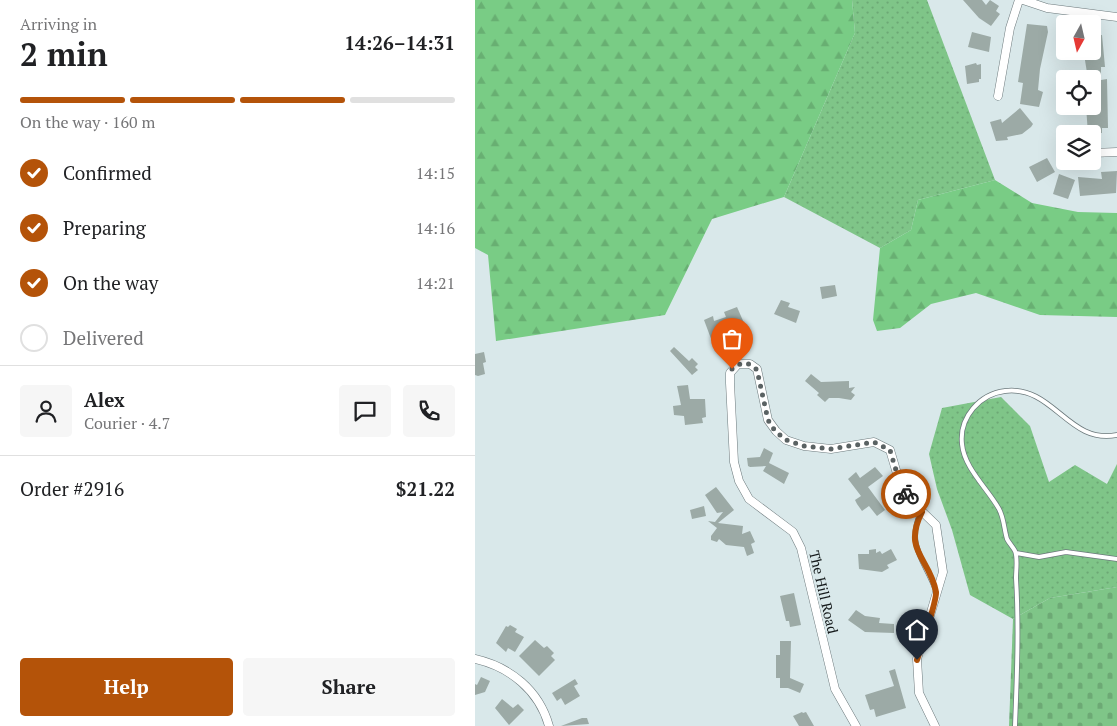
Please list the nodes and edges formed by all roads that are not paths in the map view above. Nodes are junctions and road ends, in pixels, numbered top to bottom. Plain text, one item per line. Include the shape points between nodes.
1 (1021, 0) edge
2 (1117, 17) edge
3 (998, 96) dead end
4 (1117, 152) edge
5 (1101, 153) edge
6 (1117, 435) edge
7 (922, 512) junction
8 (1016, 553) junction
9 (1117, 559) edge
10 (936, 594) junction
11 (475, 659) edge
12 (549, 726) edge
13 (856, 726) edge
14 (934, 726) edge
15 (1015, 726) edge

1 - 2 street via 1047,8
1 - 3 street via 1010,28
4 - 5 street
6 - 8 lane via 1101,436 1075,427 1049,402 1033,394 1006,391 989,395 968,414 961,443 965,457 1000,511 1008,540
7 - 10 lane via 917,521 914,545 930,574
7 - 10 street, The Hill Road via 937,525 943,572
7 - 13 street, The Hill Road via 901,487 890,450 874,442 831,449 791,443 780,436 768,420 757,370 747,363 732,369 733,462 739,481 749,499 793,532 801,548 835,688
8 - 9 lane via 1039,557 1066,552
8 - 15 lane via 1019,630
10 - 14 street, The Hill Road via 917,660 919,693
11 - 12 street via 494,664 521,681 540,705

